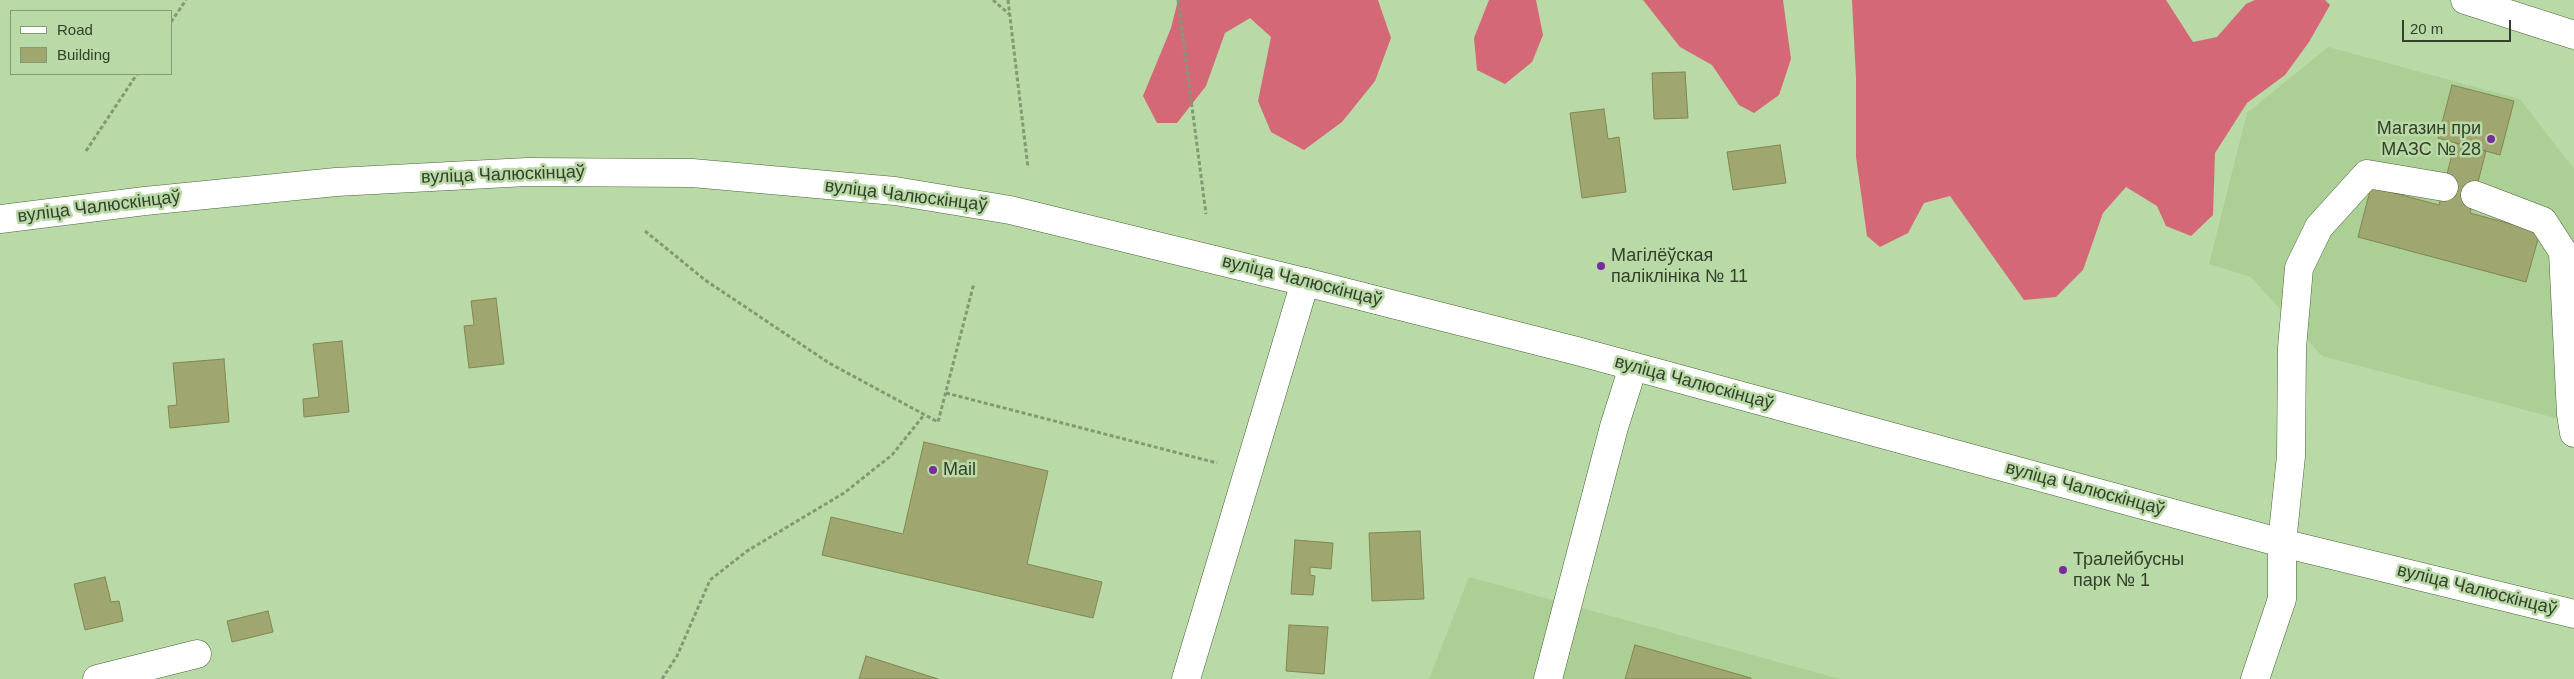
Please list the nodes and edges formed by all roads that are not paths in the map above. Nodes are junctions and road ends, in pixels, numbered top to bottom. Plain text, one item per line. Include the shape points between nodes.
1 (2465, 0) edge
2 (2574, 35) edge
3 (2444, 187) dead end
4 (2475, 195) dead end
5 (0, 219) edge
6 (1305, 282) junction
7 (1633, 367) junction
8 (2574, 433) edge
9 (2282, 543) junction
10 (2574, 614) edge
11 (197, 654) dead end
12 (97, 679) edge
13 (1186, 679) edge
14 (1548, 679) edge
15 (2255, 679) edge

1 - 2 main road
3 - 9 main road via 2367,174 2319,227 2299,268 2292,348 2291,456
4 - 8 main road via 2543,221 2563,252 2570,414
5 - 6 main road, вуліца Чалюскінцаў via 145,200 336,182 527,172 692,173 895,191 1010,210
6 - 7 main road, вуліца Чалюскінцаў
6 - 13 main road
7 - 9 main road, вуліца Чалюскінцаў
7 - 14 main road
9 - 10 main road, вуліца Чалюскінцаў
9 - 15 main road via 2282,599
11 - 12 main road

